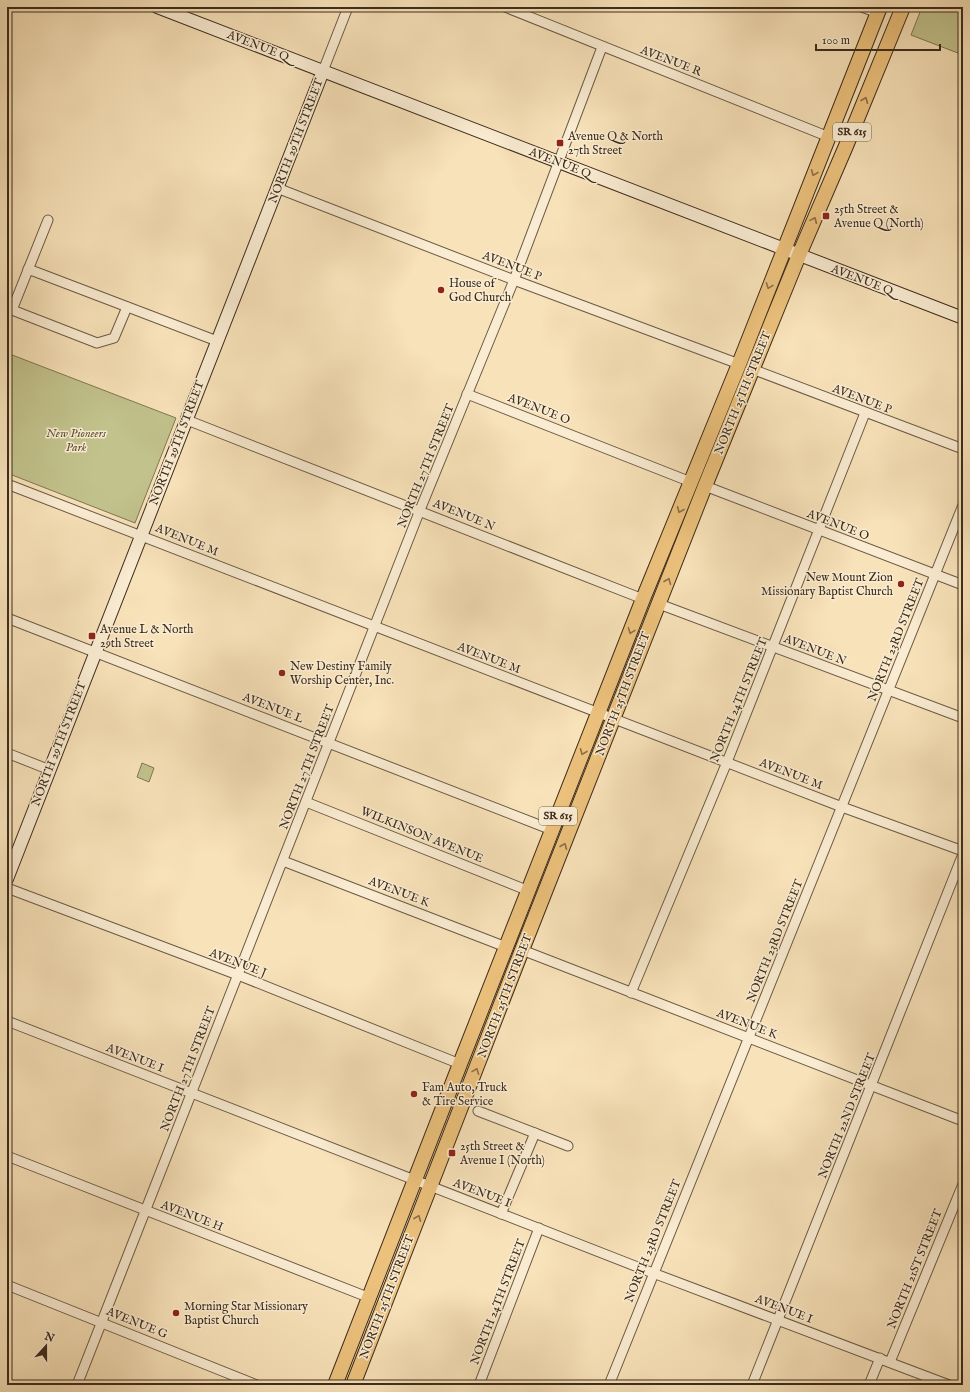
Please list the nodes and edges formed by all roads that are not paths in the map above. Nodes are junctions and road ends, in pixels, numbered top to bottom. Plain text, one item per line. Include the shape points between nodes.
1 (157, 7) edge
2 (348, 7) edge
3 (505, 7) edge
4 (862, 7) edge
5 (903, 7) edge
6 (879, 10) edge
7 (602, 47) junction
8 (323, 71) junction
9 (829, 137) junction
10 (559, 163) junction
11 (277, 188) junction
12 (48, 220) dead end
13 (783, 249) junction
14 (799, 255) junction
15 (28, 269) junction
16 (514, 280) junction
17 (127, 307) junction
18 (9, 309) edge
19 (963, 318) edge
20 (217, 341) junction
21 (739, 364) junction
22 (752, 369) junction
23 (730, 387) junction
24 (467, 394) junction
25 (865, 413) junction
26 (187, 420) junction
27 (963, 449) edge
28 (691, 482) junction
29 (7, 484) edge
30 (705, 486) junction
31 (963, 505) edge
32 (420, 510) junction
33 (819, 530) junction
34 (141, 535) junction
35 (936, 575) junction
36 (963, 585) edge
37 (643, 599) junction
38 (659, 604) junction
39 (7, 618) edge
40 (375, 627) junction
41 (772, 647) junction
42 (95, 652) junction
43 (888, 692) junction
44 (599, 712) junction
45 (614, 718) junction
46 (963, 718) edge
47 (330, 743) junction
48 (7, 753) edge
49 (727, 762) junction
50 (50, 770) junction
51 (306, 802) junction
52 (842, 807) junction
53 (552, 830) junction
54 (545, 848) junction
55 (963, 851) edge
56 (963, 854) edge
57 (283, 860) junction
58 (7, 879) edge
59 (7, 888) edge
60 (529, 891) junction
61 (506, 947) junction
62 (522, 950) junction
63 (238, 975) junction
64 (631, 993) junction
65 (7, 1021) edge
66 (749, 1037) junction
67 (460, 1064) junction
68 (872, 1086) junction
69 (192, 1093) junction
70 (478, 1111) dead end
71 (963, 1121) edge
72 (535, 1133) junction
73 (568, 1146) dead end
74 (7, 1156) edge
75 (415, 1180) junction
76 (963, 1184) edge
77 (430, 1186) junction
78 (146, 1211) junction
79 (501, 1214) junction
80 (539, 1228) junction
81 (653, 1273) junction
82 (7, 1285) edge
83 (370, 1298) junction
84 (778, 1320) junction
85 (360, 1321) junction
86 (101, 1322) junction
87 (880, 1358) junction
88 (890, 1362) junction
89 (77, 1385) edge
90 (257, 1385) edge
91 (335, 1385) edge
92 (341, 1385) edge
93 (353, 1385) edge
94 (479, 1385) edge
95 (608, 1385) edge
96 (752, 1385) edge
97 (869, 1385) edge
98 (949, 1385) edge

1 - 8 street, AVENUE Q
2 - 8 street, NORTH 29TH STREET
3 - 7 street, AVENUE R
4 - 6 street
14 -> 5 main road, NORTH 25TH STREET / SR 615
6 - 9 main road, NORTH 25TH STREET / SR 615
7 - 9 street, AVENUE R
7 - 10 street, NORTH 27TH STREET
8 - 10 street, AVENUE Q
8 - 11 street, NORTH 29TH STREET
9 -> 13 main road, NORTH 25TH STREET / SR 615
10 - 13 street, AVENUE Q
10 - 16 street, NORTH 27TH STREET
11 - 16 street, AVENUE P
11 - 20 street, NORTH 29TH STREET
12 - 15 street
13 - 14 street, AVENUE Q
13 -> 21 main road, NORTH 25TH STREET / SR 615
14 - 19 street, AVENUE Q
14 - 22 main road, NORTH 25TH STREET / SR 615
15 - 17 street
15 - 18 street
16 - 21 street, AVENUE P
16 - 24 street, NORTH 27TH STREET
17 - 18 street via 114,338 97,343
17 - 20 street
20 - 26 street, NORTH 29TH STREET
21 - 23 main road, NORTH 25TH STREET / SR 615
22 - 25 street, AVENUE P
22 - 30 main road, NORTH 25TH STREET / SR 615
23 - 28 main road, NORTH 25TH STREET / SR 615
23 - 30 main road via 731,401 703,471 702,479
24 - 28 street, AVENUE O
24 - 32 street, NORTH 27TH STREET
25 - 27 street, AVENUE P
25 - 33 street, NORTH 24TH STREET
26 - 32 street, AVENUE N
26 - 34 street, NORTH 29TH STREET
28 -> 37 main road, NORTH 25TH STREET / SR 615
29 - 34 street, AVENUE M
30 - 33 street, AVENUE O
38 -> 30 main road, NORTH 25TH STREET / SR 615
31 - 35 street, NORTH 23RD STREET
32 - 37 street, AVENUE N
32 - 40 street, NORTH 27TH STREET
33 - 35 street, AVENUE O
33 - 41 street, NORTH 24TH STREET
34 - 40 street, AVENUE M
34 - 42 street, NORTH 29TH STREET
35 - 36 street, AVENUE O
35 - 43 street, NORTH 23RD STREET
37 -> 44 main road, NORTH 25TH STREET / SR 615
38 - 41 street, AVENUE N
38 - 45 main road, NORTH 25TH STREET / SR 615
39 - 42 street, AVENUE L
40 - 44 street, AVENUE M
40 - 47 street, NORTH 27TH STREET
41 - 43 street, AVENUE N
41 - 49 street, NORTH 24TH STREET
42 - 47 street, AVENUE L
42 - 50 street, NORTH 29TH STREET
43 - 46 street, AVENUE N
43 - 52 street, NORTH 23RD STREET
44 - 45 street, AVENUE M
44 -> 53 main road, NORTH 25TH STREET / SR 615
45 - 49 street, AVENUE M
62 -> 45 main road, NORTH 25TH STREET / SR 615
47 - 51 street, NORTH 27TH STREET
47 - 53 street, AVENUE L
48 - 50 street
49 - 52 street, AVENUE M
49 - 64 street, NORTH 24TH STREET
50 - 58 street, NORTH 29TH STREET
51 - 57 street, NORTH 27TH STREET
51 - 60 street, WILKINSON AVENUE
52 - 55 street, AVENUE M
52 - 66 street, NORTH 23RD STREET
53 - 54 main road, NORTH 25TH STREET / SR 615
54 - 60 main road, NORTH 25TH STREET / SR 615
54 - 62 main road via 547,862 518,933
56 - 68 street, NORTH 22ND STREET
57 - 61 street, AVENUE K
57 - 63 street, NORTH 27TH STREET
59 - 63 street, AVENUE J
60 - 61 main road, NORTH 25TH STREET / SR 615
61 - 67 main road, NORTH 25TH STREET / SR 615
62 - 64 street, AVENUE K
77 -> 62 main road, NORTH 25TH STREET / SR 615
63 - 67 street, AVENUE J
63 - 69 street, NORTH 27TH STREET
64 - 66 street, AVENUE K
65 - 69 street, AVENUE I
66 - 68 street, AVENUE K
66 - 81 street, NORTH 23RD STREET
67 - 75 main road, NORTH 25TH STREET / SR 615
68 - 71 street, AVENUE K
68 - 84 street, NORTH 22ND STREET
69 - 75 street, AVENUE I
69 - 78 street, NORTH 27TH STREET
70 - 72 street
72 - 73 street
72 - 79 street
74 - 78 street, AVENUE H
75 - 77 street, AVENUE I
75 - 83 main road, NORTH 25TH STREET / SR 615
76 - 88 street, NORTH 21ST STREET
77 - 79 street, AVENUE I
93 -> 77 main road, NORTH 25TH STREET / SR 615
78 - 83 street, AVENUE H
78 - 86 street, NORTH 27TH STREET
79 - 80 street, AVENUE I
80 - 81 street, AVENUE I
80 - 94 street, NORTH 24TH STREET
81 - 84 street, AVENUE I
81 - 95 street, NORTH 23RD STREET
82 - 86 street, AVENUE G
83 - 85 main road, NORTH 25TH STREET / SR 615
84 - 87 street, AVENUE I
84 - 96 street, NORTH 22ND STREET
85 - 91 main road, NORTH 25TH STREET / SR 615
85 - 92 main road via 361,1333
86 - 89 street, NORTH 27TH STREET
86 - 90 street, AVENUE G
87 - 88 street, AVENUE I
87 - 97 street
88 - 98 street, AVENUE I

